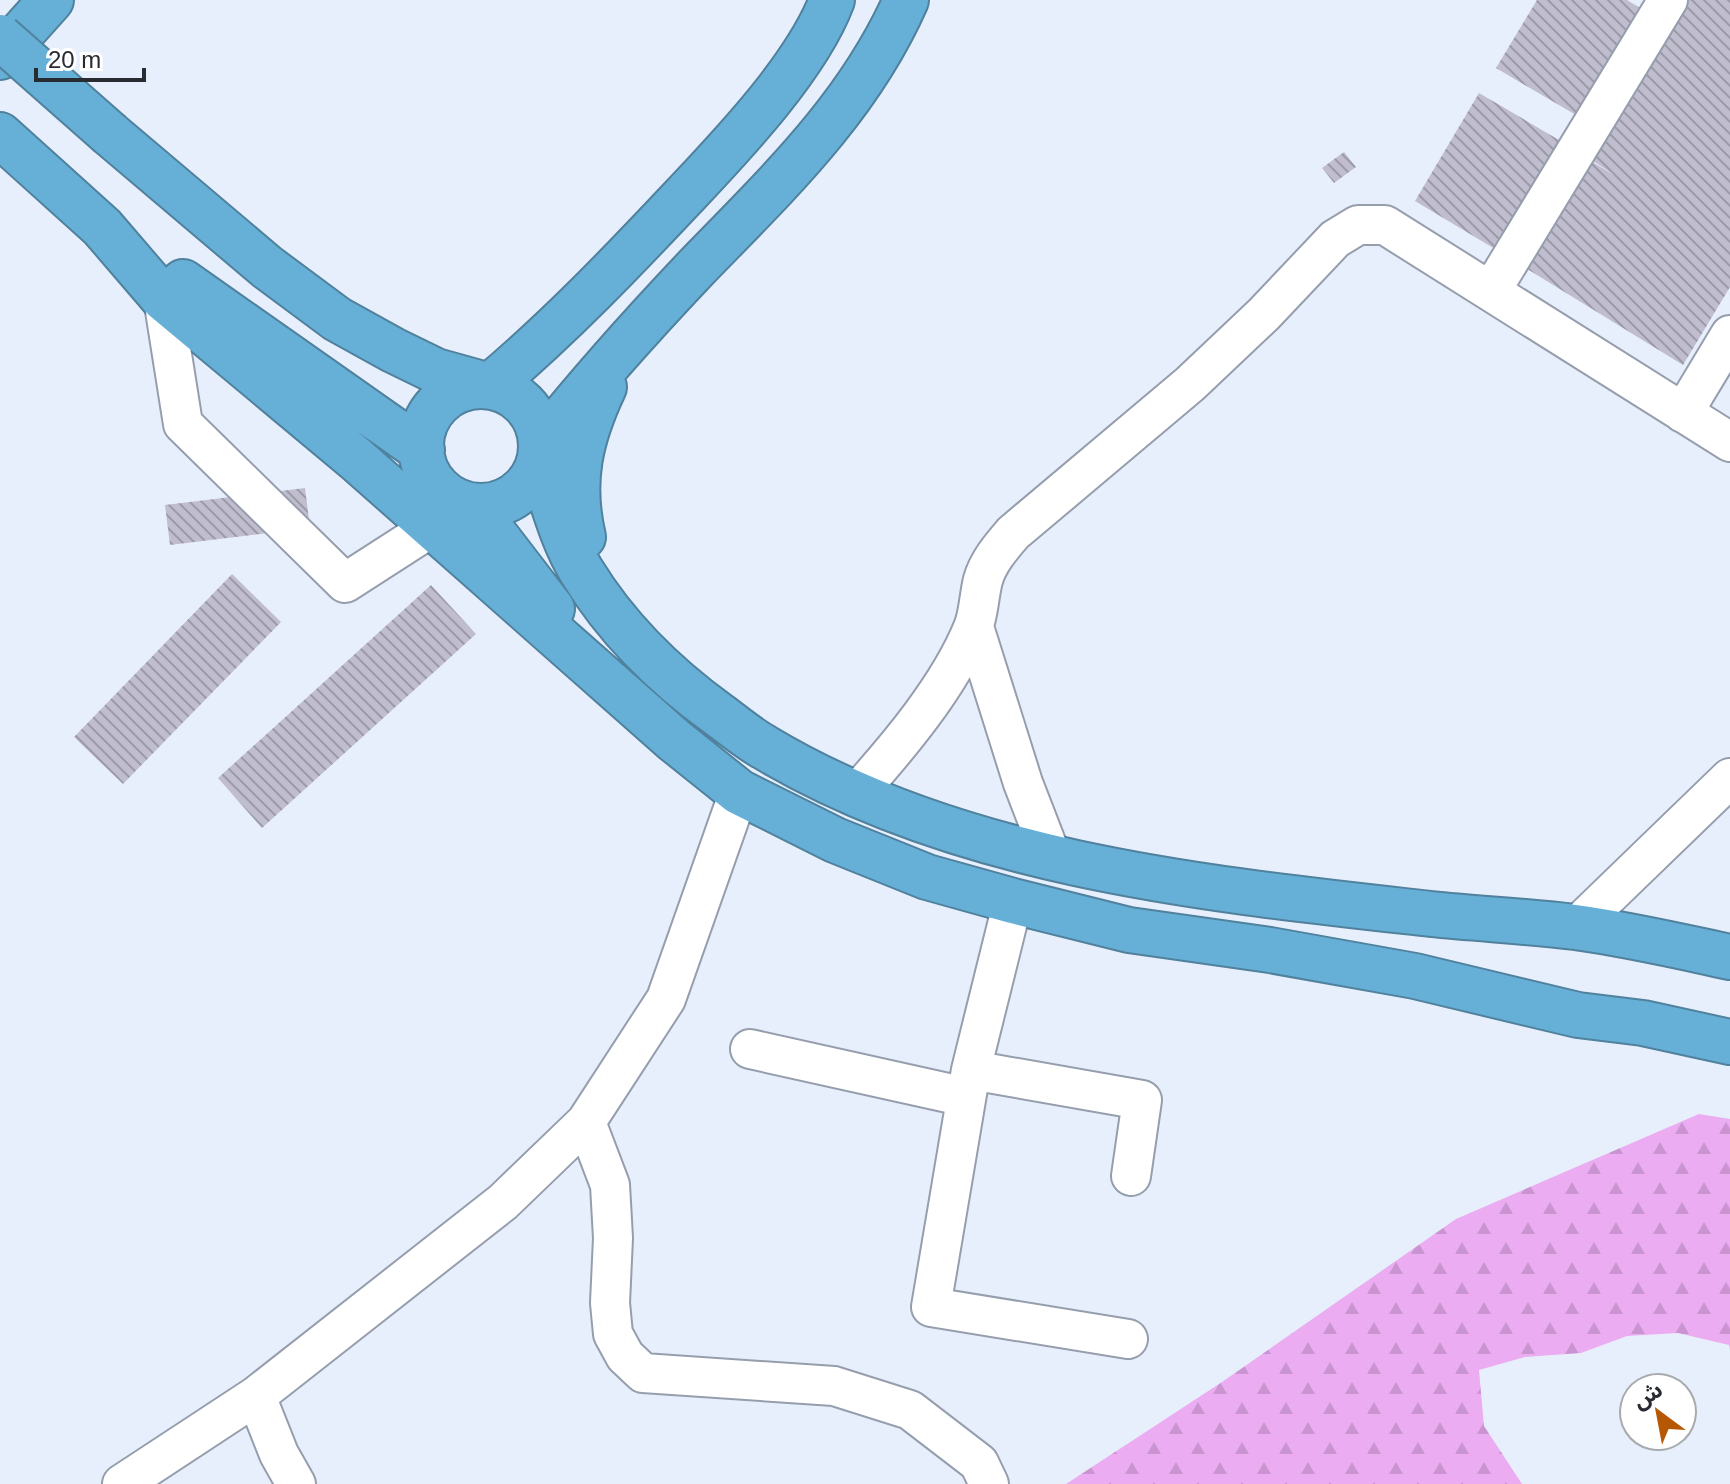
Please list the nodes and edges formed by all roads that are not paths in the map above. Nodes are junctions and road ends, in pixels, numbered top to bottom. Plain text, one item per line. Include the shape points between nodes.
1 (51, 0) edge
2 (832, 0) edge
3 (906, 0) edge
4 (1668, 0) edge
5 (0, 37) edge
6 (0, 57) edge
7 (0, 135) edge
8 (102, 227) junction
9 (1491, 291) junction
10 (163, 298) junction
11 (655, 311) junction
12 (1730, 335) edge
13 (490, 386) junction
14 (1683, 413) junction
15 (1730, 442) edge
16 (422, 450) junction
17 (541, 453) junction
18 (444, 514) junction
19 (602, 601) junction
20 (974, 627) junction
21 (1730, 778) edge
22 (739, 792) junction
23 (856, 794) junction
24 (1052, 858) junction
25 (1013, 901) junction
26 (1576, 927) junction
27 (1730, 957) edge
28 (1578, 1015) junction
29 (1730, 1042) edge
30 (750, 1049) dead end
31 (1730, 1072) edge
32 (969, 1083) junction
33 (586, 1122) junction
34 (1131, 1176) dead end
35 (1128, 1339) dead end
36 (256, 1396) junction
37 (122, 1484) edge
38 (296, 1484) edge
39 (989, 1484) edge

1 - 6 highway
2 - 13 highway via 826,18 785,79 731,146 590,295
3 - 11 highway via 860,86 808,151
4 - 9 street
5 - 13 highway, bridge via 267,267 337,319 436,371
7 - 8 highway
8 - 10 highway
8 - 16 highway
9 - 14 street
9 - 20 street via 1385,225 1346,230 1190,384 1013,533 983,577
10 - 18 highway via 356,459
10 - 18 street via 183,424 345,583
11 - 17 highway via 595,377
11 - 19 highway via 603,389 582,439 576,510
12 - 14 street
13 - 16 highway via 469,387 436,407 426,423
13 - 17 highway via 526,406 537,422
14 - 15 street
16 - 18 highway
17 - 18 highway via 530,482 515,497
17 - 19 highway via 581,570
18 - 22 highway via 631,703
19 - 23 highway via 648,656 702,702 763,747
20 - 23 street via 921,715
20 - 24 street
21 - 26 street
22 - 25 highway via 914,872
22 - 33 street via 666,999
23 - 24 highway via 947,829
24 - 26 highway via 1290,897
25 - 28 highway via 1129,930 1415,976
25 - 32 street
26 - 27 highway
28 - 29 highway
28 - 31 highway via 1606,1031
30 - 32 street
32 - 34 street via 1142,1100
32 - 35 street via 931,1307
33 - 36 street via 503,1202
33 - 39 street via 610,1185 613,1334 643,1373 834,1386 910,1410 979,1463
36 - 37 street
36 - 38 street

